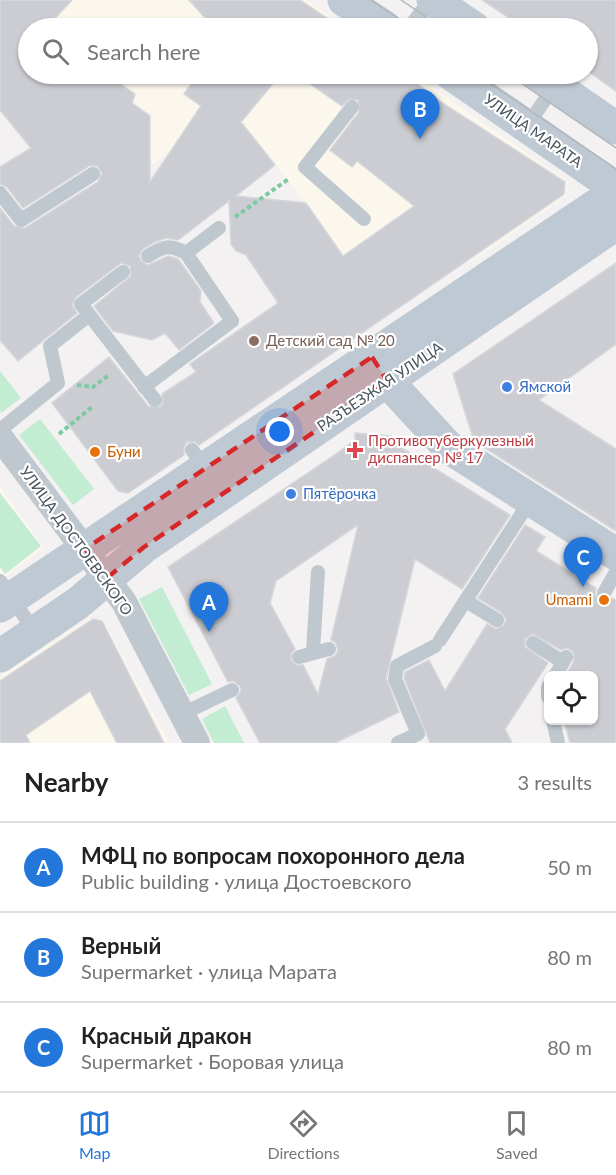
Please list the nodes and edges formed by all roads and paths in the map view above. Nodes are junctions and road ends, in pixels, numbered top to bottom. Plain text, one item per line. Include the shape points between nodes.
1 (344, 0) edge
2 (439, 8) edge
3 (371, 18) edge
4 (424, 18) edge
5 (456, 18) edge
6 (466, 84) edge
7 (548, 84) edge
8 (562, 84) edge
9 (352, 107) dead end
10 (613, 120) edge
11 (527, 126) junction
12 (305, 167) junction
13 (93, 174) dead end
14 (616, 190) edge
15 (0, 193) edge
16 (364, 219) dead end
17 (616, 224) edge
18 (219, 228) joint
19 (186, 253) junction
20 (148, 256) dead end
21 (123, 272) dead end
22 (89, 315) junction
23 (126, 363) junction
24 (380, 370) junction
25 (58, 383) junction
26 (144, 387) junction
27 (155, 399) dead end
28 (92, 407) dead end
29 (0, 430) edge
30 (59, 434) dead end
31 (0, 437) edge
32 (207, 471) junction
33 (530, 501) junction
34 (86, 549) junction
35 (616, 554) edge
36 (318, 572) dead end
37 (616, 572) edge
38 (107, 578) junction
39 (604, 593) dead end
40 (4, 595) edge
41 (466, 601) junction
42 (497, 620) dead end
43 (35, 632) junction
44 (533, 643) dead end
45 (329, 649) dead end
46 (313, 651) junction
47 (0, 656) edge
48 (299, 657) dead end
49 (558, 671) edge
50 (232, 690) dead end
51 (182, 714) junction
52 (554, 725) edge
53 (197, 743) edge
54 (398, 743) edge
55 (558, 743) edge

1 - 3 street
2 - 4 lane
2 - 5 street
6 - 11 street, УЛИЦА МАРАТА
7 - 11 lane
8 - 10 street
9 - 12 lane
11 - 14 street, УЛИЦА МАРАТА
12 - 16 lane
12 - 18 path
13 - 15 lane via 21,220
14 - 24 street, РАЗЪЕЗЖАЯ УЛИЦА
17 - 24 street, РАЗЪЕЗЖАЯ УЛИЦА
18 - 19 lane
19 - 20 lane via 175,246 162,247
19 - 26 lane via 232,321
21 - 22 lane via 81,304
22 - 23 lane
22 - 25 lane via 48,343
23 - 25 path via 93,387
23 - 26 lane
24 - 32 street, РАЗЪЕЗЖАЯ УЛИЦА
24 - 33 street via 448,447
25 - 29 lane
26 - 27 lane
28 - 30 path
31 - 34 street, УЛИЦА ДОСТОЕВСКОГО
32 - 34 street, РАЗЪЕЗЖАЯ УЛИЦА
32 - 38 street, РАЗЪЕЗЖАЯ УЛИЦА via 144,547
33 - 35 street
33 - 41 lane
34 - 38 street, УЛИЦА ДОСТОЕВСКОГО
34 - 40 street, РАЗЪЕЗЖАЯ УЛИЦА
36 - 46 lane
37 - 39 lane
38 - 43 street, РАЗЪЕЗЖАЯ УЛИЦА
38 - 51 street, УЛИЦА ДОСТОЕВСКОГО via 124,602
40 - 43 lane
41 - 42 lane
41 - 54 lane via 437,643 394,665 395,679 418,734
43 - 47 street, РАЗЪЕЗЖАЯ УЛИЦА
44 - 49 lane via 565,659
45 - 46 lane
46 - 48 lane
50 - 51 lane
51 - 53 street, УЛИЦА ДОСТОЕВСКОГО
52 - 55 lane

